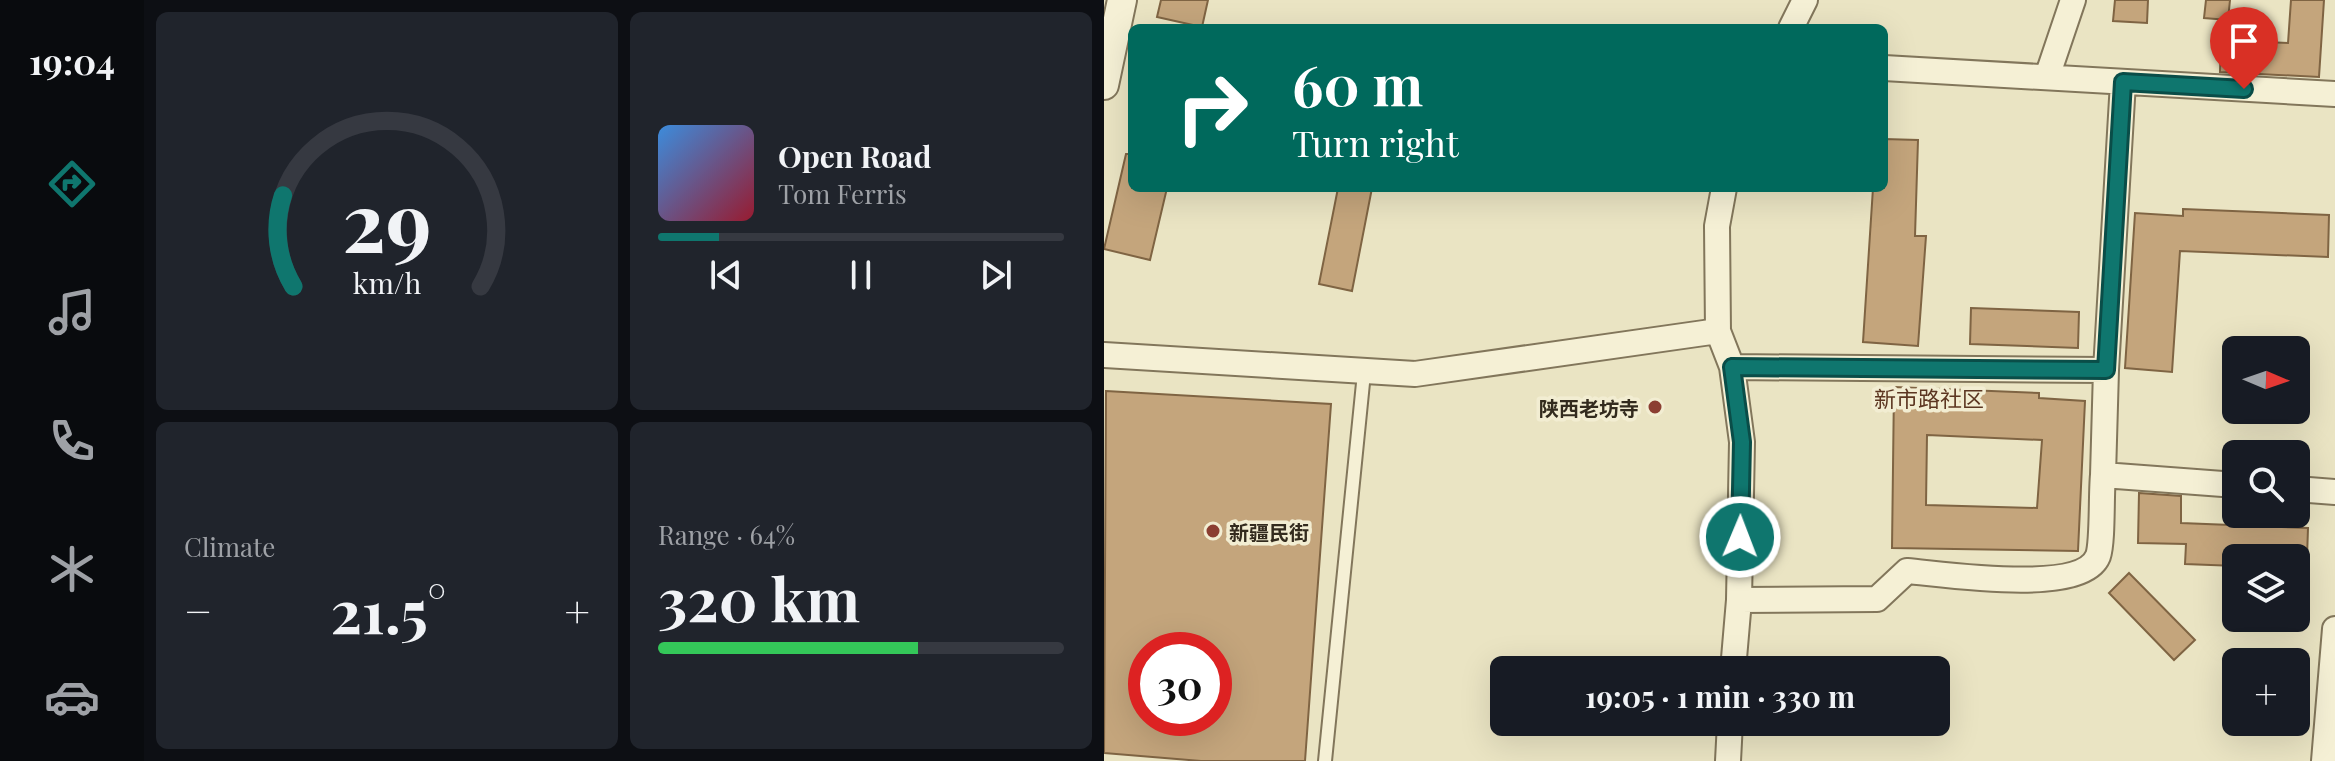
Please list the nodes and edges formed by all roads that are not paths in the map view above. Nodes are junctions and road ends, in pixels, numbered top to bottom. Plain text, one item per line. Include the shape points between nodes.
1 (1122, 0) edge
2 (1805, 0) edge
3 (2073, 0) edge
4 (1793, 24) edge
5 (1888, 68) edge
6 (2047, 77) junction
7 (2123, 82) junction
8 (1104, 85) edge
9 (2335, 94) edge
10 (1723, 192) edge
11 (1718, 331) junction
12 (1104, 355) edge
13 (1732, 367) junction
14 (2106, 370) junction
15 (1364, 373) junction
16 (2103, 475) junction
17 (2222, 484) edge
18 (2310, 490) edge
19 (2335, 492) edge
20 (1739, 600) junction
21 (2335, 629) edge
22 (1734, 656) edge
23 (1729, 736) edge
24 (1325, 761) edge
25 (1728, 761) edge
26 (2324, 761) edge

1 - 8 street
2 - 4 street
3 - 6 street
5 - 6 street
6 - 7 street
7 - 9 street
7 - 14 street
10 - 11 street via 1717,226
11 - 13 street
11 - 15 street via 1415,374
12 - 15 street
13 - 14 street
13 - 20 street via 1742,442
14 - 16 street
15 - 24 lane
16 - 17 street
16 - 20 street via 2098,556 2085,571 2044,580 1907,571 1877,599
18 - 19 street
20 - 22 street
21 - 26 street
23 - 25 street

